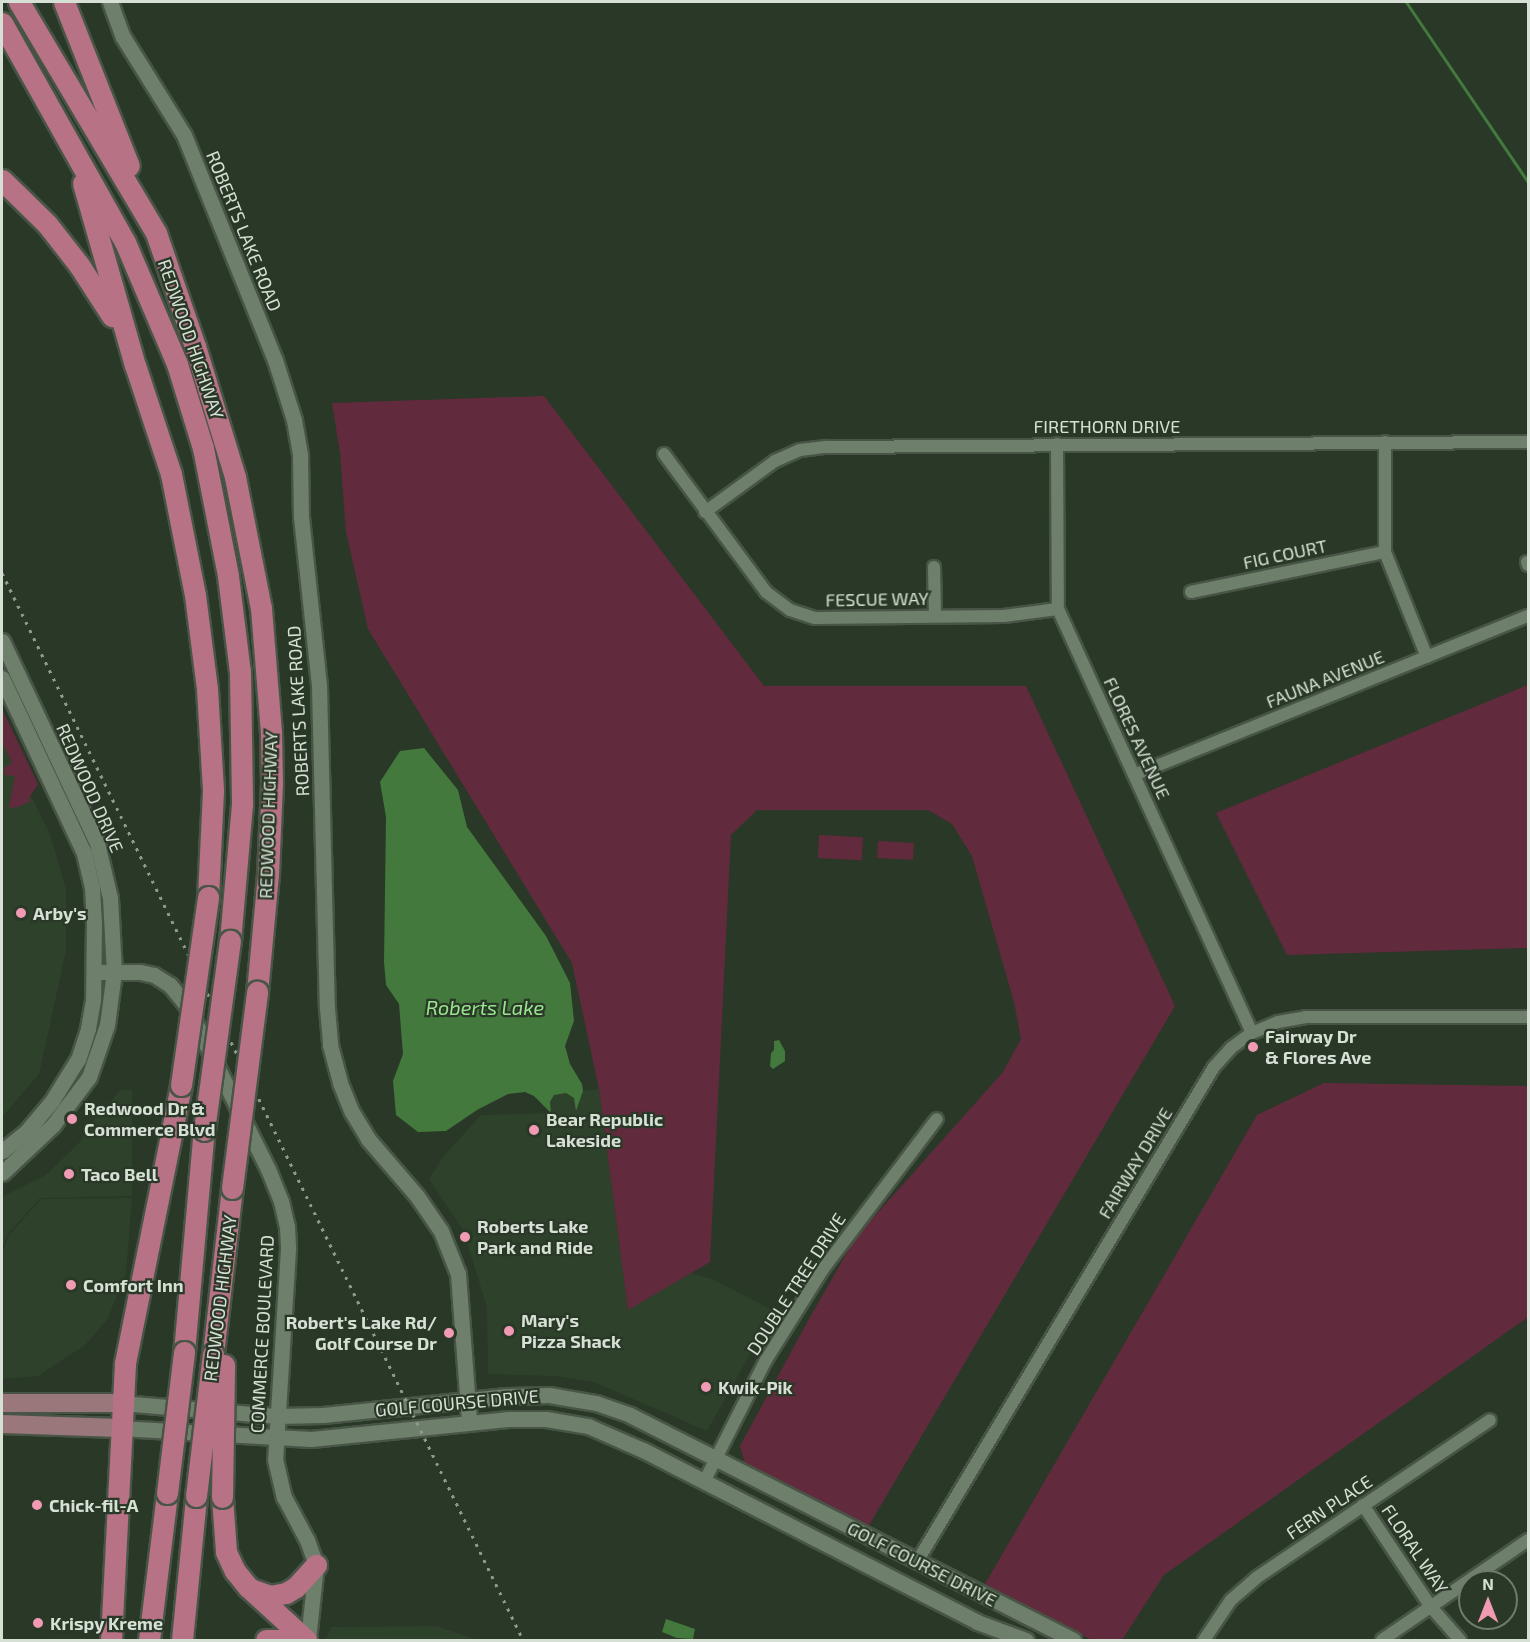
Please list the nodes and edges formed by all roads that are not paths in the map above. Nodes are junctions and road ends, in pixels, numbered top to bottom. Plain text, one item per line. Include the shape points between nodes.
1 (19, 2) edge
2 (64, 2) edge
3 (110, 2) edge
4 (2, 23) edge
5 (77, 156) junction
6 (2, 180) edge
7 (156, 233) junction
8 (135, 365) junction
9 (1385, 442) junction
10 (1528, 442) edge
11 (1057, 444) junction
12 (664, 453) dead end
13 (705, 512) junction
14 (1385, 552) junction
15 (934, 567) dead end
16 (1191, 592) dead end
17 (1058, 609) junction
18 (935, 616) junction
19 (1528, 616) edge
20 (2, 641) edge
21 (1427, 657) junction
22 (2, 678) edge
23 (1134, 775) junction
24 (94, 972) junction
25 (114, 972) junction
26 (1528, 1017) edge
27 (1252, 1033) junction
28 (72, 1070) junction
29 (89, 1077) junction
30 (938, 1119) dead end
31 (2, 1151) edge
32 (2, 1170) edge
33 (219, 1355) junction
34 (466, 1400) junction
35 (2, 1402) edge
36 (121, 1403) junction
37 (276, 1416) junction
38 (1490, 1420) dead end
39 (469, 1422) junction
40 (2, 1424) edge
41 (119, 1428) junction
42 (276, 1438) junction
43 (716, 1459) junction
44 (704, 1482) junction
45 (1363, 1505) junction
46 (1528, 1540) edge
47 (916, 1562) junction
48 (316, 1565) junction
49 (253, 1590) junction
50 (1431, 1607) junction
51 (111, 1641) edge
52 (149, 1641) edge
53 (182, 1641) edge
54 (266, 1641) edge
55 (296, 1641) edge
56 (307, 1641) edge
57 (1026, 1641) edge
58 (1073, 1641) edge
59 (1204, 1641) edge
60 (1382, 1641) edge
61 (1460, 1641) edge

1 - 7 highway, REDWOOD HIGHWAY
2 - 7 highway
3 - 34 street, ROBERTS LAKE ROAD via 123,37 184,135 275,360 294,420 319,686 330,1045 352,1112 368,1140 417,1196 441,1231 459,1274
4 - 5 highway, REDWOOD HIGHWAY
5 - 8 highway
5 - 52 highway, REDWOOD HIGHWAY, bridge via 125,242 191,406 214,493 234,621 242,718 242,804 230,941 204,1130 184,1352
6 - 8 highway via 48,224 80,266 107,306
7 - 33 highway, REDWOOD HIGHWAY, bridge via 235,477 261,608 271,732 268,874 232,1188
8 - 36 highway, bridge via 171,474 195,596 207,689 213,791 208,897 181,1085 125,1363
9 - 10 street, FIRETHORN DRIVE
9 - 11 street, FIRETHORN DRIVE
9 - 14 street
11 - 13 street, FIRETHORN DRIVE via 800,450 775,461
11 - 17 street, FLORES AVENUE
12 - 13 street, FESCUE WAY
13 - 18 street, FESCUE WAY via 766,592 790,610 815,618
14 - 16 street, FIG COURT
14 - 21 street
15 - 18 street
17 - 18 street, FESCUE WAY via 1004,616
17 - 23 street, FLORES AVENUE
19 - 21 street, FAUNA AVENUE
20 - 25 street, REDWOOD DRIVE via 97,843 110,898
21 - 23 street, FAUNA AVENUE
22 - 24 street, REDWOOD DRIVE via 84,853 92,887
23 - 27 street, FLORES AVENUE
24 - 25 street, COMMERCE BOULEVARD
24 - 28 street, REDWOOD DRIVE via 88,1029
25 - 29 street, REDWOOD DRIVE via 107,1024
25 - 37 street, COMMERCE BOULEVARD via 154,975 170,985 188,1006 281,1201 288,1249
26 - 27 street, FAIRWAY DRIVE via 1305,1017 1278,1022
27 - 47 street, FAIRWAY DRIVE via 1214,1067
28 - 29 street
28 - 31 street, REDWOOD DRIVE via 27,1131
29 - 32 street, REDWOOD DRIVE via 53,1125
30 - 43 street, DOUBLE TREE DRIVE via 823,1269 766,1360
33 - 49 highway, bridge via 226,1552 235,1571
33 - 53 highway, REDWOOD HIGHWAY, bridge via 196,1496
34 - 37 street, GOLF COURSE DRIVE
34 - 39 street, ROBERTS LAKE ROAD
34 - 43 street, GOLF COURSE DRIVE via 549,1395 596,1403 630,1415
35 - 36 main road, GOLF COURSE DRIVE
36 - 37 street, GOLF COURSE DRIVE
36 - 41 highway
37 - 42 street, COMMERCE BOULEVARD
38 - 45 street, FERN PLACE
39 - 42 street, GOLF COURSE DRIVE via 311,1439
39 - 44 street, GOLF COURSE DRIVE via 546,1419 588,1426
40 - 41 main road, GOLF COURSE DRIVE
41 - 42 street, GOLF COURSE DRIVE
41 - 51 highway
42 - 48 street, COMMERCE BOULEVARD via 277,1476
43 - 44 street, DOUBLE TREE DRIVE
43 - 47 street, GOLF COURSE DRIVE
44 - 57 street, GOLF COURSE DRIVE via 976,1622
45 - 50 street, FLORAL WAY
45 - 59 street, FERN PLACE via 1256,1578 1231,1600
46 - 50 street
47 - 58 street, GOLF COURSE DRIVE
48 - 49 highway via 286,1593 270,1596
48 - 56 street, COMMERCE BOULEVARD
49 - 56 highway
50 - 60 street
50 - 61 street, FLORAL WAY
54 - 55 highway

